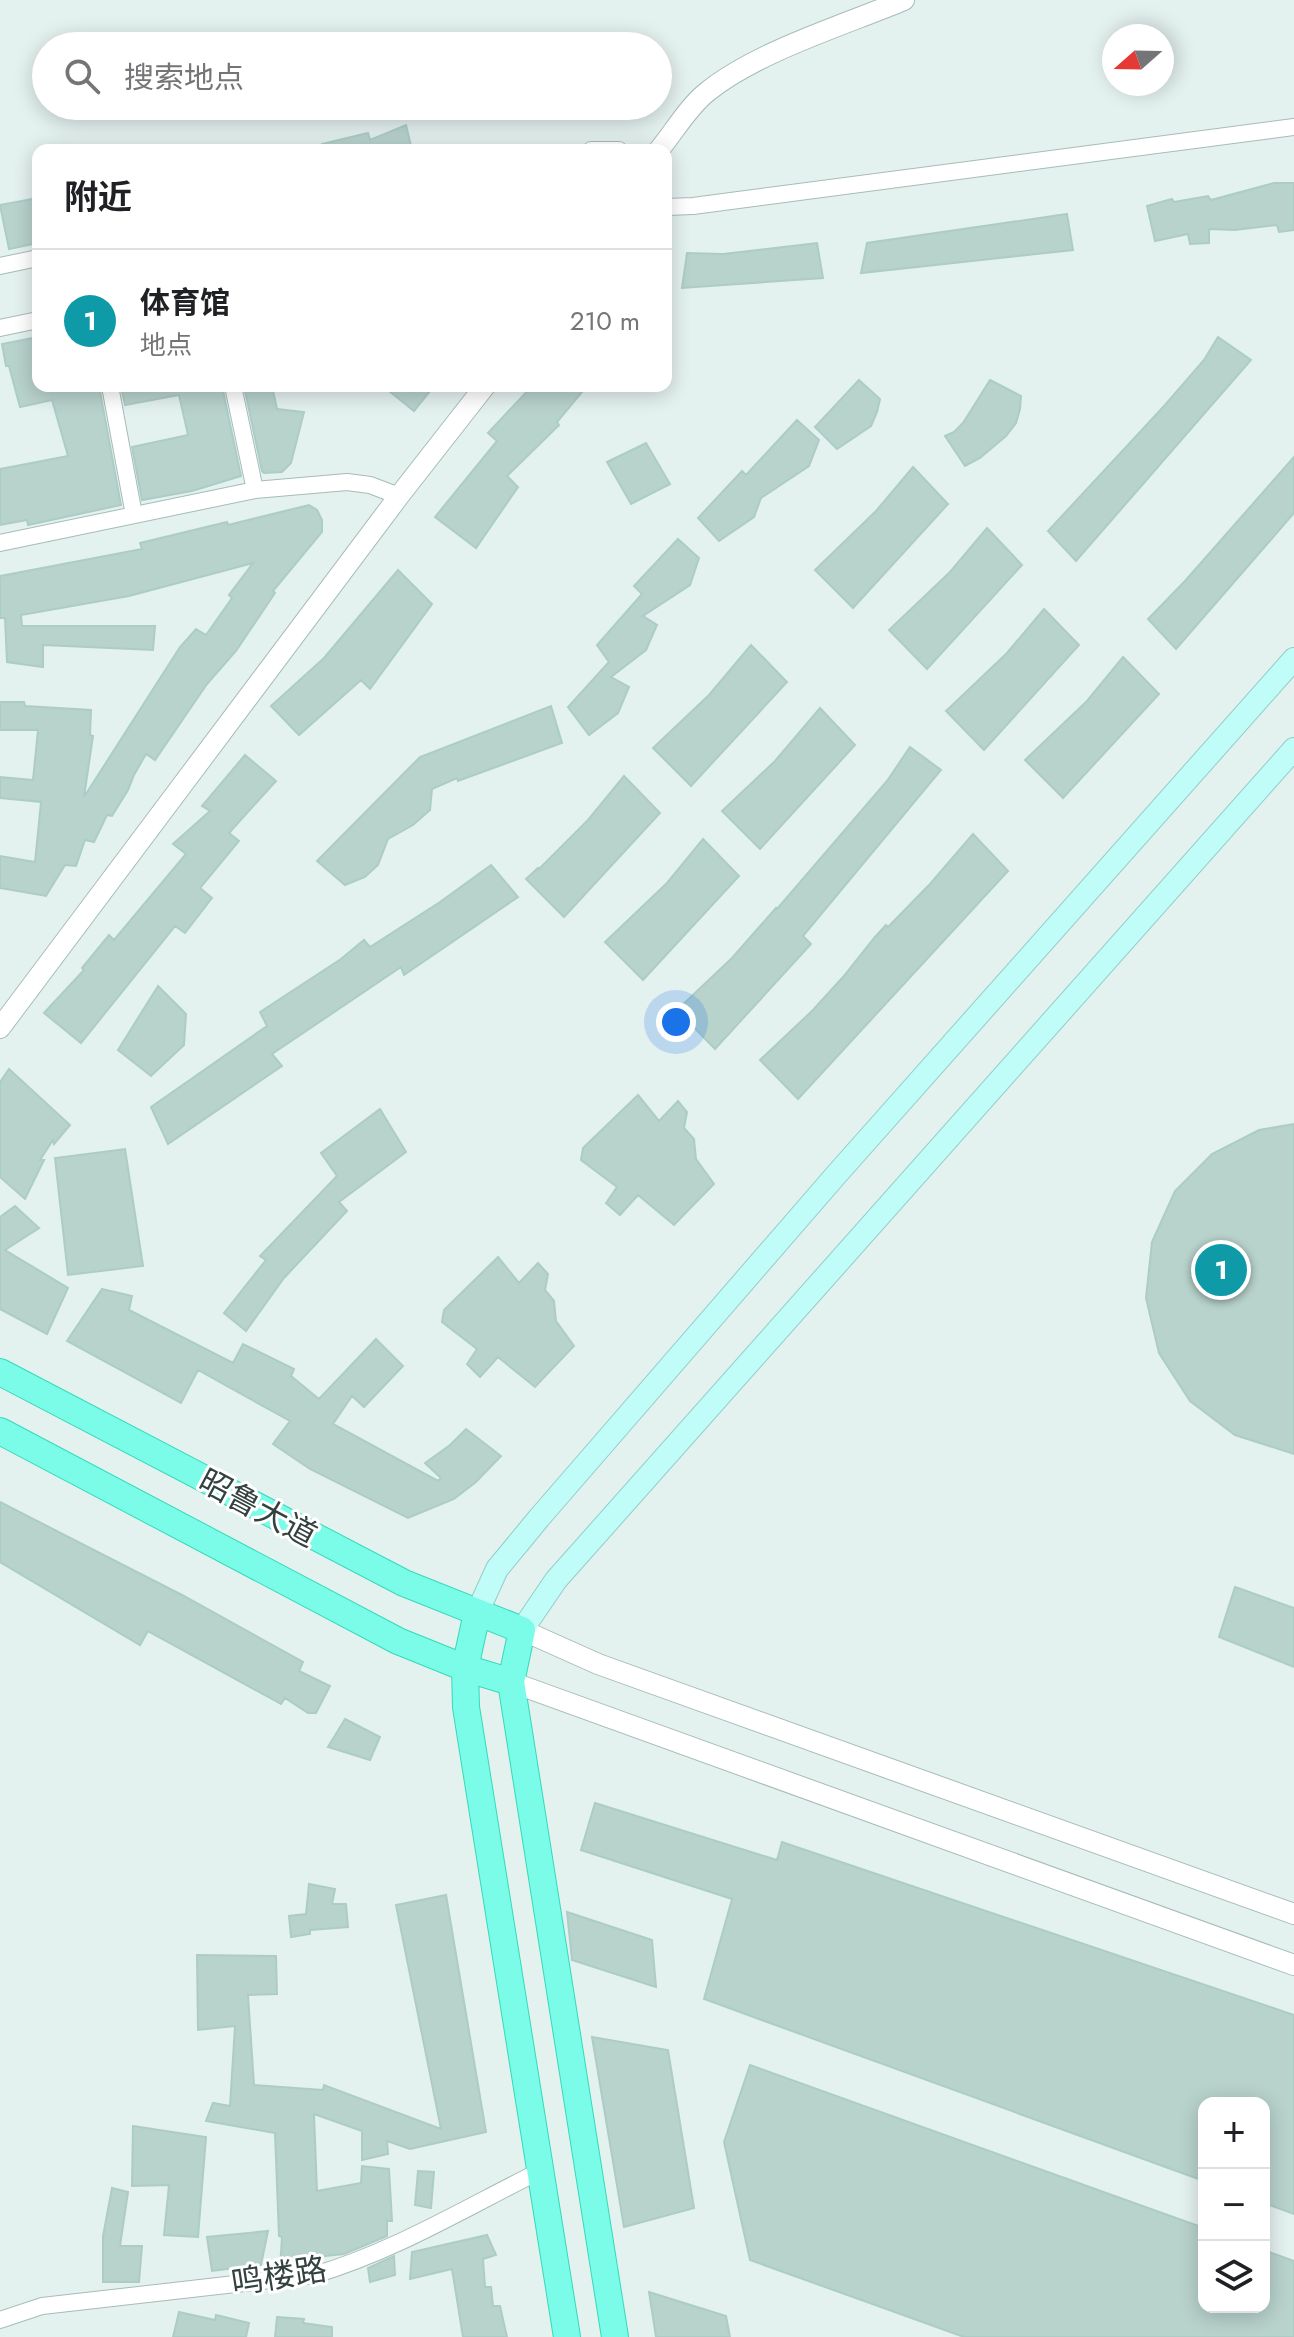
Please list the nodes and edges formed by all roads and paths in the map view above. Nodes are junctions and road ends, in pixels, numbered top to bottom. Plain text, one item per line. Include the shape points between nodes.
1 (904, 0) edge
2 (1294, 127) edge
3 (664, 144) edge
4 (672, 207) edge
5 (32, 259) edge
6 (0, 266) edge
7 (32, 321) edge
8 (0, 328) edge
9 (111, 392) edge
10 (234, 392) edge
11 (480, 392) edge
12 (255, 490) junction
13 (399, 496) junction
14 (134, 515) junction
15 (0, 543) edge
16 (1294, 659) edge
17 (1294, 749) edge
18 (0, 1028) edge
19 (0, 1372) edge
20 (0, 1431) edge
21 (477, 1613) junction
22 (522, 1630) junction
23 (465, 1668) junction
24 (511, 1682) junction
25 (1294, 1914) edge
26 (1294, 1965) edge
27 (540, 2171) junction
28 (0, 2320) edge
29 (567, 2337) edge
30 (615, 2337) edge

1 - 3 street via 729,77 704,94
2 - 4 street
5 - 6 street
7 - 8 street
9 - 14 street
10 - 12 street
11 - 13 street
12 - 13 street via 347,482
12 - 14 street
13 - 18 street
14 - 15 street
16 - 21 main road via 539,1518 497,1569
17 - 22 main road via 556,1580
19 - 21 highway, 昭鲁大道 via 332,1547
20 - 23 highway, 昭鲁大道 via 398,1641
21 - 22 highway, 昭鲁大道
21 - 23 highway
22 - 24 highway
22 - 25 street via 598,1664
23 - 24 highway, 昭鲁大道
23 - 27 highway via 470,1738
24 - 26 street
24 - 30 highway
27 - 28 street, 鸣楼路 via 345,2266 314,2275 42,2306
27 - 29 highway

